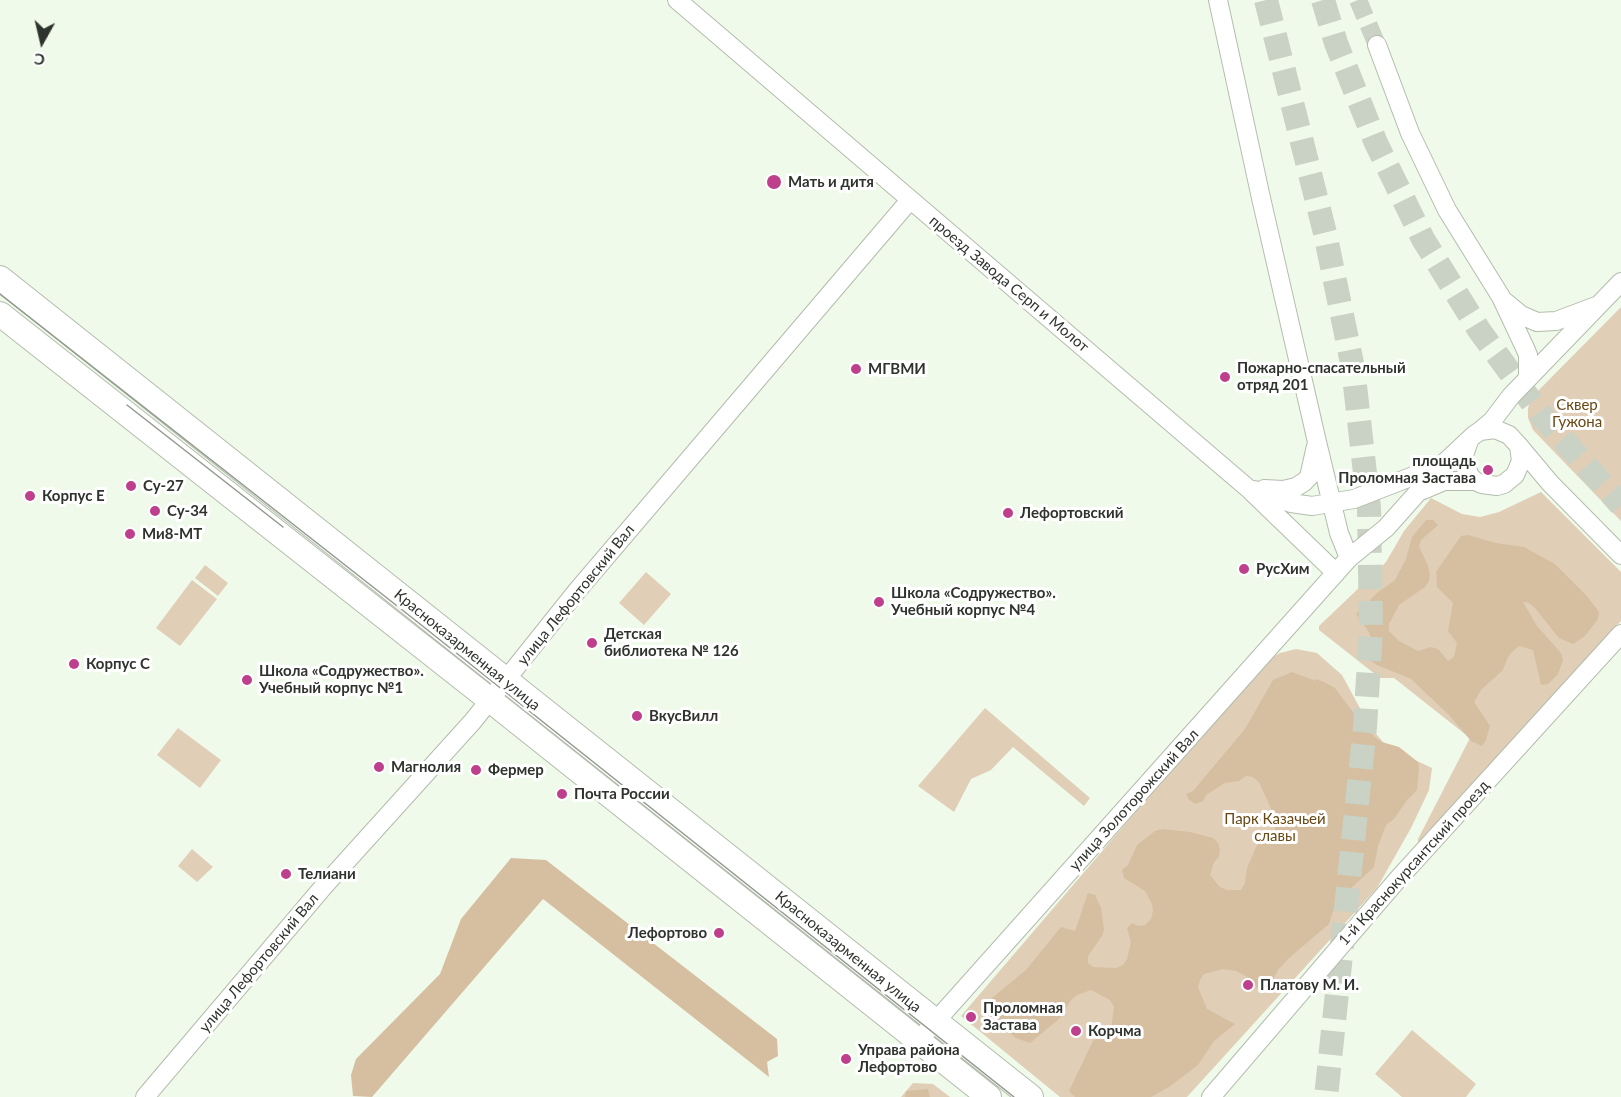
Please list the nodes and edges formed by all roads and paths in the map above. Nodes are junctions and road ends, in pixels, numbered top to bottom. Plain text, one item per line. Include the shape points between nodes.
1 (677, 0) edge
2 (1218, 0) edge
3 (1377, 45) tunnel mouth
4 (910, 200) junction
5 (0, 278) edge
6 (1621, 282) edge
7 (1501, 297) junction
8 (1601, 304) junction
9 (0, 314) edge
10 (1528, 378) junction
11 (1511, 396) junction
12 (1475, 436) junction
13 (1317, 442) junction
14 (1516, 443) junction
15 (1443, 464) junction
16 (1510, 480) junction
17 (1475, 481) junction
18 (1550, 483) junction
19 (1246, 487) junction
20 (1416, 494) junction
21 (1332, 502) junction
22 (1621, 555) edge
23 (1349, 558) junction
24 (1336, 573) junction
25 (1621, 634) edge
26 (506, 681) junction
27 (490, 700) junction
28 (935, 1022) junction
29 (919, 1041) junction
30 (145, 1097) edge
31 (989, 1097) edge
32 (1031, 1097) edge
33 (1211, 1097) edge

1 - 4 street, проезд Завода Серп и Молот
2 - 13 street
3 - 7 street via 1410,132 1447,210
4 - 19 street, проезд Завода Серп и Молот
4 - 26 street, улица Лефортовский Вал via 576,592
5 - 26 main road, Красноказарменная улица
6 - 8 street
7 - 8 street via 1521,315 1537,322 1556,321
7 - 10 street via 1528,355
8 - 10 street
9 - 27 main road, Красноказарменная улица
10 - 11 street
11 - 12 street
11 - 14 street via 1509,420
12 - 14 street via 1495,429
12 - 15 street
12 - 17 street via 1464,455 1466,469
13 - 19 street via 1309,477 1299,486 1283,490
13 - 21 street
14 - 16 street via 1521,461
14 - 18 street
15 - 20 street
15 - 21 street via 1354,499
16 - 17 street via 1497,486
16 - 18 street via 1529,477
17 - 20 street via 1444,481
18 - 22 street
19 - 21 street via 1291,503 1312,506
19 - 24 street, проезд Завода Серп и Молот
20 - 23 street via 1386,528
21 - 23 street
23 - 24 street, улица Золоторожский Вал
24 - 28 street, улица Золоторожский Вал
25 - 33 street, 1-й Краснокурсантский проезд via 1398,879
26 - 27 street, улица Лефортовский Вал
26 - 28 main road, Красноказарменная улица
27 - 29 main road, Красноказарменная улица
27 - 30 street, улица Лефортовский Вал via 324,886
28 - 29 street, улица Золоторожский Вал
28 - 32 main road, Красноказарменная улица
29 - 31 main road, Красноказарменная улица

